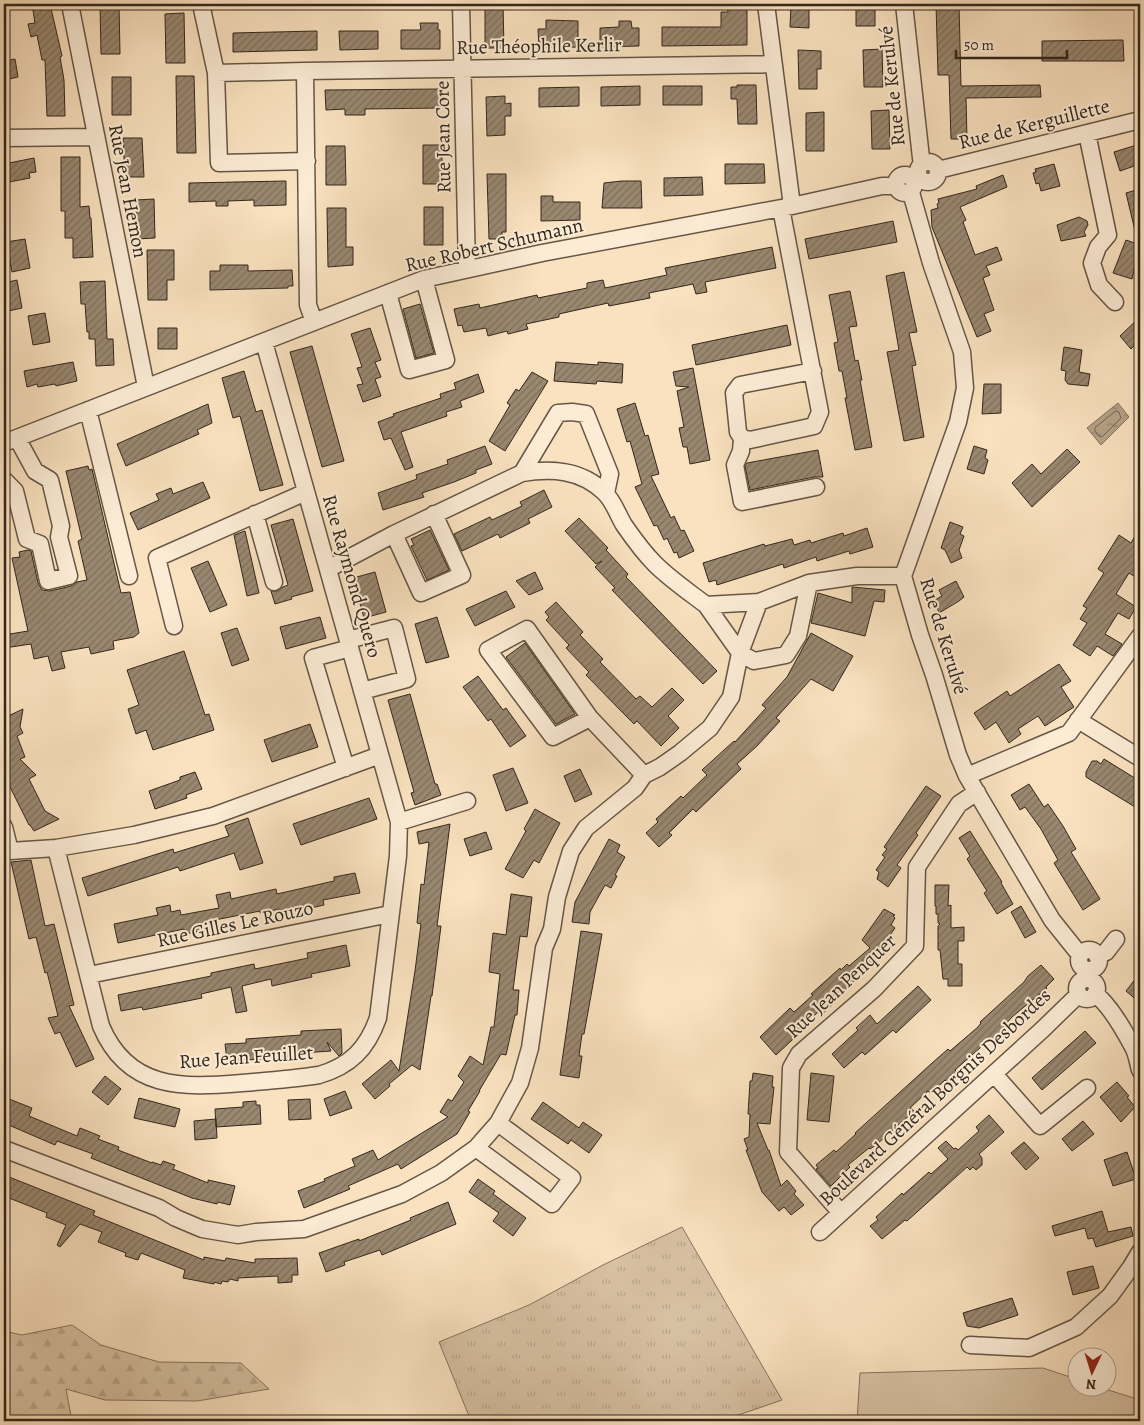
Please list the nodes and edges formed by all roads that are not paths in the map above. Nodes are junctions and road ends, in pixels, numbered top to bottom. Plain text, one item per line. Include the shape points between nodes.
1 (70, 4) edge
2 (201, 4) edge
3 (461, 4) edge
4 (766, 4) edge
5 (904, 4) edge
6 (773, 64) junction
7 (462, 69) junction
8 (305, 71) junction
9 (216, 73) junction
10 (1140, 120) edge
11 (1087, 133) junction
12 (95, 137) junction
13 (4, 138) edge
14 (307, 161) junction
15 (917, 178) junction
16 (787, 207) junction
17 (467, 268) junction
18 (424, 279) junction
19 (388, 293) junction
20 (1115, 302) dead end
21 (314, 322) junction
22 (264, 342) junction
23 (813, 371) junction
24 (146, 387) junction
25 (88, 410) junction
26 (742, 438) junction
27 (10, 440) edge
28 (522, 473) junction
29 (4, 480) edge
30 (816, 487) dead end
31 (306, 492) junction
32 (606, 493) junction
33 (255, 514) junction
34 (434, 514) junction
35 (394, 534) junction
36 (328, 568) junction
37 (129, 576) dead end
38 (903, 576) junction
39 (274, 582) dead end
40 (809, 583) junction
41 (759, 602) junction
42 (706, 605) junction
43 (174, 626) dead end
44 (1140, 636) edge
45 (349, 644) junction
46 (740, 653) junction
47 (362, 690) junction
48 (590, 718) junction
49 (1078, 720) junction
50 (380, 755) junction
51 (1140, 758) edge
52 (346, 768) junction
53 (644, 775) junction
54 (967, 776) junction
55 (977, 792) junction
56 (467, 801) dead end
57 (399, 822) junction
58 (4, 827) edge
59 (56, 848) junction
60 (390, 914) junction
61 (1116, 939) dead end
62 (1080, 957) junction
63 (1098, 959) junction
64 (89, 976) junction
65 (1078, 990) junction
66 (1096, 990) junction
67 (1140, 1070) edge
68 (994, 1074) junction
69 (1087, 1088) dead end
70 (498, 1123) junction
71 (476, 1148) junction
72 (4, 1149) edge
73 (841, 1213) junction
74 (820, 1232) dead end
75 (1140, 1252) edge
76 (970, 1345) dead end

1 - 12 street, Rue Jean Hemon
2 - 9 street
3 - 7 street, Rue Jean Core
4 - 6 street
5 - 15 street, Rue de Kerulvé via 921,158
6 - 7 street, Rue Théophile Kerlir
6 - 16 street
7 - 8 street, Rue Théophile Kerlir
7 - 17 street, Rue Jean Core
8 - 9 street, Rue Théophile Kerlir
8 - 14 street
9 - 14 street via 219,163
10 - 11 street, Rue de Kerguillette
11 - 15 street, Rue de Kerguillette
11 - 20 street via 1108,235 1098,247 1092,263 1099,284
12 - 13 street
12 - 24 street, Rue Jean Hemon
14 - 21 street via 308,305
15 - 16 street, Rue Robert Schumann
15 - 38 street, Rue de Kerulvé via 912,196 962,352 966,388 958,422
16 - 17 street, Rue Robert Schumann
16 - 23 street
17 - 18 street, Rue Robert Schumann
18 - 19 street, Rue Robert Schumann
18 - 19 street via 446,360 409,370
19 - 21 street, Rue Robert Schumann
21 - 22 street, Rue Robert Schumann
22 - 24 street, Rue Robert Schumann
22 - 31 street, Rue Raymond Quero
23 - 26 street via 820,412 814,426 750,440
23 - 26 street via 740,385 734,393 738,432
24 - 25 street, Rue Robert Schumann
25 - 27 street, Rue Robert Schumann
25 - 37 street
26 - 30 street via 735,465 742,502
27 - 29 street via 35,471 50,480 69,576 48,581 40,544 26,540 15,491
28 - 32 street via 562,471 580,476
28 - 32 street via 558,413 586,414 610,474
28 - 34 street
31 - 33 street
31 - 36 street, Rue Raymond Quero
32 - 42 street via 626,527 656,564
33 - 39 street
33 - 43 street via 157,558
34 - 35 street
34 - 35 street via 462,575 421,593
35 - 36 street
36 - 45 street, Rue Raymond Quero
38 - 40 street via 857,576
38 - 54 street, Rue de Kerulvé
40 - 41 street
40 - 46 street via 798,636 786,655 754,661
41 - 42 street
41 - 46 street
42 - 46 street
44 - 49 street
45 - 47 street, Rue Raymond Quero
45 - 47 street via 394,628 407,678
45 - 52 street via 313,658
46 - 53 street via 731,697 710,728 680,753
47 - 50 street, Rue Raymond Quero
48 - 48 street via 553,737 488,650 527,629
48 - 53 street
49 - 51 street
49 - 54 street via 1069,733
50 - 52 street
50 - 57 street, Rue Raymond Quero
52 - 59 street via 213,816 134,835
53 - 70 street via 636,788 586,828 571,851 557,897 552,929 544,948 530,1048 520,1083
54 - 55 street, Rue de Kerulvé
55 - 62 street, Rue de Kerulvé via 1052,920
55 - 73 street, Rue Jean Penquer via 959,804 917,867 915,946 874,989 799,1054 791,1068 788,1152
56 - 57 street
57 - 60 street, Rue Jean Feuillet
58 - 59 street via 10,851
59 - 64 street, Rue Jean Feuillet
60 - 64 street, Rue Gilles Le Rouzo
60 - 64 street, Rue Jean Feuillet via 378,1018 372,1035 350,1061 319,1076 193,1086 168,1083 145,1075 121,1058 104,1034
61 - 63 street
62 - 63 street via 1089,950
62 - 65 street
63 - 66 street
65 - 66 street via 1087,999
65 - 68 street, Boulevard Général Borgnis Desbordes via 1043,1029
66 - 67 street via 1134,1048
68 - 69 street via 1040,1126
68 - 73 street, Boulevard Général Borgnis Desbordes
70 - 71 street
70 - 71 street via 572,1178 552,1204
71 - 72 street via 440,1173 393,1197 304,1229 238,1235 202,1229 159,1208
73 - 74 street, Boulevard Général Borgnis Desbordes
75 - 76 street via 1110,1296 1076,1327 1029,1348

